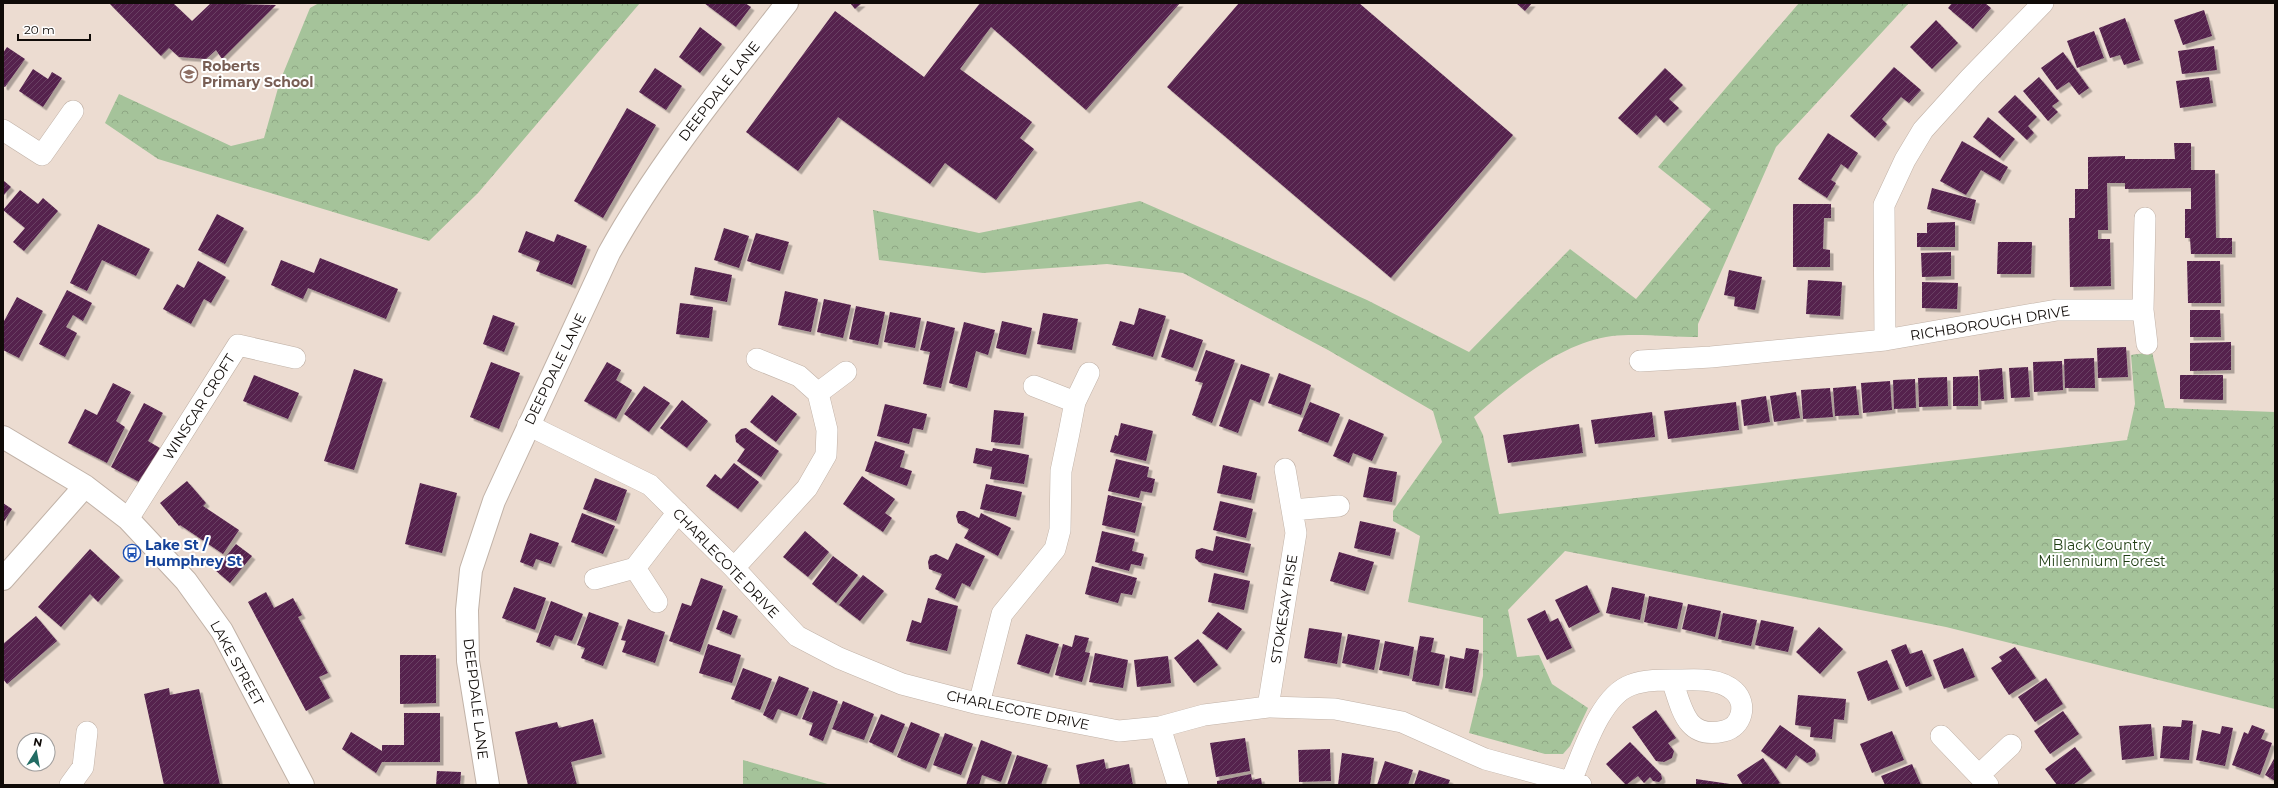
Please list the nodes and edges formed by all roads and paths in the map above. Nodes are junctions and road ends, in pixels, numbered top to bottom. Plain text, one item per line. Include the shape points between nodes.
1 (787, 3) edge
2 (2042, 3) edge
3 (73, 111) dead end
4 (3, 130) edge
5 (2145, 218) dead end
6 (2143, 310) junction
7 (1885, 340) junction
8 (2147, 344) dead end
9 (295, 358) dead end
10 (757, 359) dead end
11 (1640, 360) dead end
12 (846, 372) dead end
13 (1089, 373) dead end
14 (1034, 386) dead end
15 (818, 393) junction
16 (1075, 402) junction
17 (528, 425) junction
18 (3, 437) edge
19 (1285, 469) dead end
20 (85, 486) junction
21 (1339, 506) dead end
22 (1292, 510) junction
23 (678, 512) junction
24 (128, 519) junction
25 (635, 568) junction
26 (734, 568) junction
27 (595, 578) dead end
28 (3, 579) edge
29 (657, 602) dead end
30 (1672, 680) dead end
31 (978, 704) junction
32 (1268, 707) junction
33 (1160, 727) junction
34 (87, 732) dead end
35 (1941, 736) dead end
36 (2011, 745) dead end
37 (1984, 780) edge
38 (1576, 783) edge
39 (70, 785) edge
40 (303, 785) edge
41 (488, 785) edge
42 (1178, 785) edge

1 - 17 street, DEEPDALE LANE via 669,156 640,198 609,253
2 - 7 street via 1923,130 1905,160 1884,205
3 - 4 street via 42,154
5 - 6 street
6 - 7 street, RICHBOROUGH DRIVE via 2057,310
6 - 8 street
7 - 11 street, RICHBOROUGH DRIVE via 1711,357
9 - 24 street, WINSCAR CROFT via 238,345
10 - 15 street via 799,376
12 - 15 street
13 - 16 street
14 - 16 street
15 - 26 street via 827,430 826,455 807,488
16 - 31 street via 1061,471 1060,530 1054,549 1002,614
17 - 23 street, CHARLECOTE DRIVE via 650,485
17 - 41 street, DEEPDALE LANE via 494,501 471,570 467,610 468,661
18 - 20 street, LAKE STREET
19 - 22 street, STOKESAY RISE
20 - 24 street, LAKE STREET
20 - 28 street
21 - 22 street
22 - 32 street, STOKESAY RISE via 1296,533
23 - 25 street
23 - 26 street, CHARLECOTE DRIVE
24 - 40 street, LAKE STREET via 186,581 222,631
25 - 27 street
25 - 29 street
26 - 31 street, CHARLECOTE DRIVE via 797,636 839,658 902,684
30 - 38 street via 1630,685 1617,694 1596,723
31 - 33 street, CHARLECOTE DRIVE via 1119,731
32 - 33 street, CHARLECOTE DRIVE via 1204,715
32 - 38 street, CHARLECOTE DRIVE via 1334,709 1402,722 1485,758
33 - 42 street
34 - 39 street via 84,767
35 - 37 street
36 - 37 street

